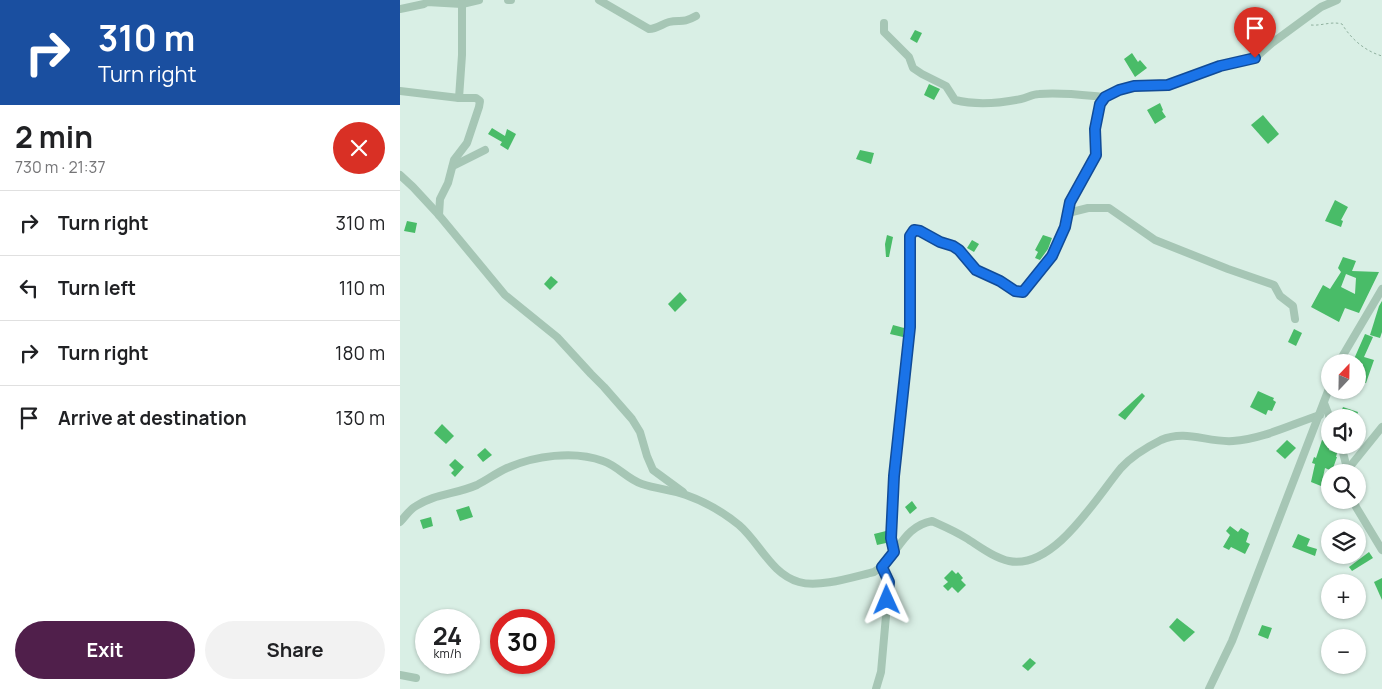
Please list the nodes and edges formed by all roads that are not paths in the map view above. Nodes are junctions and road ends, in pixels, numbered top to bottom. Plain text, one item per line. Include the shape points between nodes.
1 (479, 0) edge
2 (599, 0) edge
3 (1337, 0) edge
4 (462, 4) junction
5 (400, 9) edge
6 (696, 16) dead end
7 (884, 23) dead end
8 (400, 91) edge
9 (1105, 97) junction
10 (460, 98) junction
11 (485, 150) dead end
12 (453, 166) junction
13 (400, 175) edge
14 (1068, 213) junction
15 (439, 215) junction
16 (1382, 289) edge
17 (1295, 319) dead end
18 (1344, 354) edge
19 (1325, 399) edge
20 (1324, 403) junction
21 (1326, 409) edge
22 (1320, 415) junction
23 (1381, 430) edge
24 (1354, 464) edge
25 (686, 495) junction
26 (1357, 509) edge
27 (400, 522) edge
28 (1382, 550) edge
29 (894, 552) junction
30 (882, 567) junction
31 (400, 675) edge
32 (416, 678) dead end
33 (876, 689) edge
34 (1209, 689) edge

1 - 4 street
2 - 6 street via 649,29
3 - 9 street via 1321,7 1255,58 1220,66 1168,85 1134,86
4 - 5 street via 427,2
4 - 10 street
7 - 9 street via 884,32 909,57 913,68 946,86 955,100 990,102 1048,93
8 - 10 street
9 - 14 street via 1100,104 1095,129 1096,155 1070,202
10 - 12 street via 480,101 467,143
11 - 12 street
12 - 15 street via 440,199
13 - 15 street
14 - 17 street via 1088,208 1109,208 1155,240 1274,285 1280,296 1293,306
14 - 29 street via 1052,256 1028,287 1020,292 976,270 953,246 920,231 912,232 910,336 894,476 891,538
15 - 25 street via 505,295 557,337 632,418 654,470
16 - 18 street
19 - 20 street
20 - 21 street
20 - 22 street
22 - 29 street via 1271,433 1232,441 1192,435 1163,440 1122,467 1072,531 1033,560 1021,563 1007,561 932,521 916,526
22 - 34 street via 1232,641
23 - 24 street
25 - 27 street via 640,484 602,460 577,456 544,458 509,467 476,485 425,500 414,506
25 - 30 street via 722,512 743,529 773,566 798,582 812,584 843,579
26 - 28 street
29 - 30 street
30 - 33 street via 889,582 881,672
31 - 32 street

